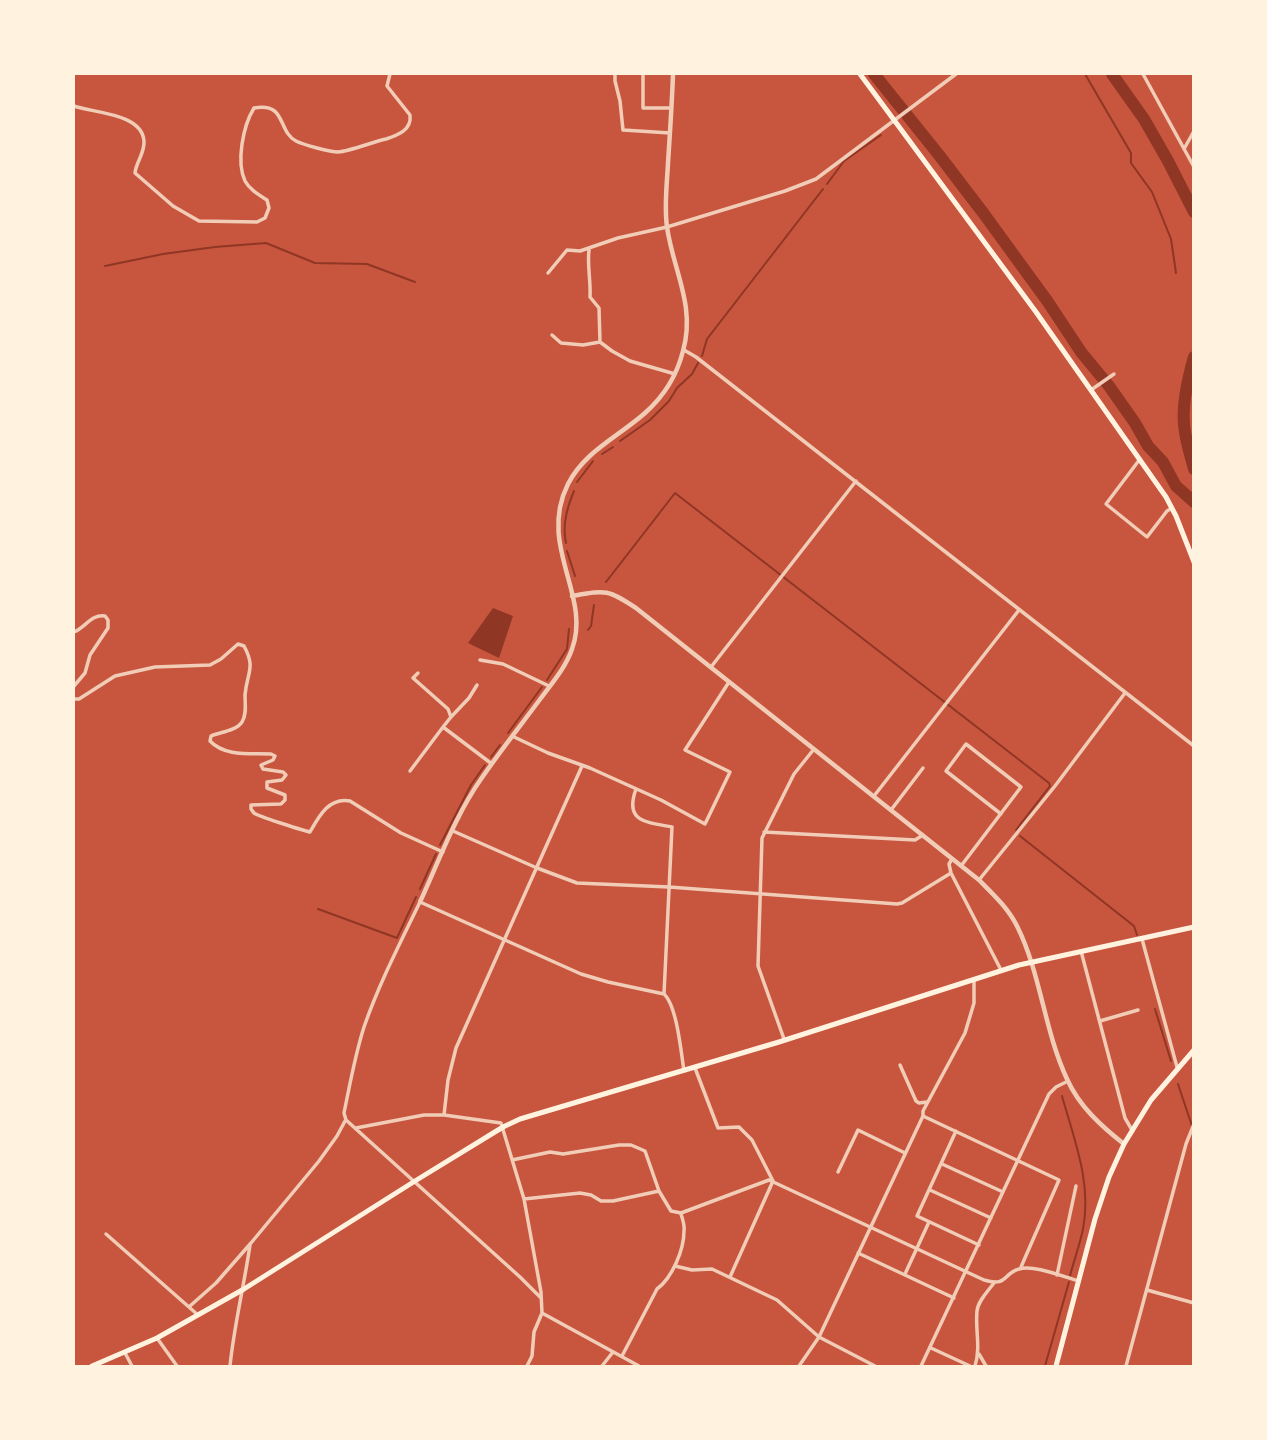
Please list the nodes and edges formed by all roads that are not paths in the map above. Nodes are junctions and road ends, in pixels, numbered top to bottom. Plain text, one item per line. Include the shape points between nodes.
1 (390, 74) edge
2 (615, 74) edge
3 (643, 74) edge
4 (673, 74) edge
5 (860, 74) edge
6 (956, 74) edge
7 (1143, 74) edge
8 (74, 106) edge
9 (671, 108) junction
10 (895, 118) junction
11 (1194, 131) edge
12 (670, 133) junction
13 (1184, 149) junction
14 (1194, 167) edge
15 (667, 227) junction
16 (589, 248) junction
17 (548, 272) dead end
18 (552, 335) dead end
19 (600, 342) junction
20 (684, 350) junction
21 (1114, 373) dead end
22 (675, 374) junction
23 (1093, 388) junction
24 (1140, 459) junction
25 (856, 481) junction
26 (1172, 508) junction
27 (1194, 562) edge
28 (572, 596) junction
29 (1019, 610) junction
30 (74, 632) edge
31 (480, 660) dead end
32 (711, 668) junction
33 (418, 673) dead end
34 (729, 682) junction
35 (477, 685) dead end
36 (74, 686) edge
37 (550, 686) junction
38 (1125, 693) junction
39 (74, 699) edge
40 (451, 717) junction
41 (443, 727) junction
42 (512, 736) junction
43 (1194, 746) edge
44 (814, 749) junction
45 (492, 764) junction
46 (582, 766) junction
47 (923, 768) dead end
48 (410, 771) dead end
49 (636, 789) junction
50 (874, 797) junction
51 (891, 810) junction
52 (1001, 814) junction
53 (453, 831) junction
54 (764, 832) junction
55 (923, 835) junction
56 (443, 852) junction
57 (953, 859) junction
58 (961, 866) junction
59 (537, 868) junction
60 (951, 873) junction
61 (979, 880) junction
62 (670, 887) junction
63 (760, 893) junction
64 (419, 902) junction
65 (1194, 927) edge
66 (1142, 939) junction
67 (505, 941) junction
68 (1081, 951) junction
69 (1031, 962) junction
70 (1001, 970) junction
71 (974, 979) junction
72 (664, 994) junction
73 (1138, 1010) dead end
74 (1100, 1021) junction
75 (785, 1040) junction
76 (1194, 1050) edge
77 (900, 1065) dead end
78 (1177, 1067) junction
79 (695, 1068) junction
80 (684, 1071) junction
81 (1068, 1081) junction
82 (927, 1102) junction
83 (444, 1115) junction
84 (923, 1115) junction
85 (346, 1120) junction
86 (1193, 1124) edge
87 (503, 1127) junction
88 (356, 1128) junction
89 (1132, 1130) junction
90 (956, 1131) junction
91 (1124, 1144) junction
92 (905, 1153) junction
93 (512, 1160) junction
94 (1018, 1161) junction
95 (941, 1164) junction
96 (838, 1172) dead end
97 (415, 1181) junction
98 (773, 1181) junction
99 (1076, 1186) dead end
100 (929, 1189) junction
101 (659, 1191) junction
102 (1003, 1192) junction
103 (524, 1199) junction
104 (681, 1213) junction
105 (991, 1218) junction
106 (929, 1222) junction
107 (870, 1227) junction
108 (106, 1234) dead end
109 (251, 1243) junction
110 (979, 1245) junction
111 (916, 1248) junction
112 (858, 1253) junction
113 (674, 1265) junction
114 (1021, 1268) junction
115 (966, 1272) junction
116 (904, 1274) junction
117 (1057, 1275) junction
118 (730, 1277) junction
119 (1079, 1281) junction
120 (994, 1283) junction
121 (244, 1289) junction
122 (1147, 1290) junction
123 (541, 1298) junction
124 (954, 1298) junction
125 (1194, 1303) edge
126 (190, 1306) junction
127 (542, 1313) junction
128 (198, 1315) junction
129 (819, 1337) junction
130 (157, 1338) junction
131 (930, 1348) junction
132 (613, 1352) junction
133 (125, 1353) junction
134 (979, 1354) junction
135 (622, 1356) junction
136 (92, 1367) edge
137 (132, 1367) edge
138 (177, 1367) edge
139 (230, 1367) edge
140 (527, 1367) edge
141 (602, 1367) edge
142 (639, 1367) edge
143 (799, 1367) edge
144 (875, 1367) edge
145 (921, 1367) edge
146 (972, 1367) edge
147 (986, 1367) edge
148 (1056, 1367) edge
149 (1126, 1367) edge

1 - 8 street via 387,86 410,115 405,131 337,152 298,142 290,137 278,114 269,108 254,108 240,155 245,181 267,200 265,218 257,222 198,221 173,206 135,173 145,140 140,130 116,115
2 - 12 street via 623,130
3 - 9 street via 643,108
4 - 9 street
5 - 10 main road
6 - 10 street
7 - 13 street
9 - 12 street
10 - 15 street via 816,179
10 - 23 main road
11 - 13 street
12 - 15 street
13 - 14 street
15 - 16 street
15 - 20 street via 685,297
16 - 17 street via 567,250
16 - 19 street via 590,297 599,308
18 - 19 street via 561,343
19 - 22 street via 630,361
20 - 22 street
20 - 25 street
21 - 23 street
22 - 28 street via 659,399 593,452 569,481 557,517
23 - 24 main road
24 - 26 main road
24 - 26 street via 1106,504 1147,537
25 - 29 street
25 - 32 street
26 - 27 main road
28 - 32 street via 611,593
28 - 37 street via 575,638 567,661
29 - 38 street
29 - 50 street
30 - 36 street via 94,617 108,620 85,673
31 - 37 street via 503,664
32 - 34 street
33 - 40 street via 413,678
34 - 44 street
34 - 49 street via 685,750 730,772 705,824
35 - 40 street
37 - 42 street
38 - 43 street
38 - 61 street
39 - 56 street via 115,676 155,667 210,665 238,644 244,646 251,670 242,722 211,736 210,741 222,750 275,756 261,765 286,775 267,782 267,788 285,795 285,800 251,805 254,814 310,832 328,804 342,799
40 - 41 street
41 - 45 street
41 - 48 street
42 - 45 street
42 - 46 street
44 - 50 street
44 - 54 street via 794,774
45 - 53 street
46 - 49 street
46 - 59 street
47 - 51 street
49 - 62 street via 635,816 672,827
50 - 51 street
51 - 55 street
52 - 52 street via 1021,787 966,744 946,771
52 - 58 street
53 - 56 street
53 - 59 street
54 - 55 street via 915,840
54 - 63 street
55 - 57 street
56 - 64 street
57 - 58 street
57 - 60 street
58 - 61 street
59 - 62 street via 577,883
59 - 67 street
60 - 63 street via 897,904
60 - 70 street
61 - 69 street via 1016,924
62 - 63 street
62 - 72 street
63 - 75 street via 758,966
64 - 67 street
64 - 85 street via 364,1028
65 - 66 main road
66 - 68 main road
66 - 78 street
67 - 72 street via 580,974
67 - 83 street via 456,1048
68 - 69 main road
68 - 74 street
69 - 70 main road
69 - 81 street
70 - 71 main road
71 - 75 main road
71 - 82 street via 974,1003 965,1032
72 - 80 street via 672,1008
73 - 74 street
74 - 89 street
75 - 79 main road
76 - 78 main road
77 - 82 street via 916,1101
78 - 89 main road
79 - 80 main road
79 - 98 street via 718,1128 739,1127
80 - 87 main road
81 - 91 street via 1091,1114
81 - 94 street via 1049,1094
82 - 84 street
83 - 87 street via 499,1121
83 - 88 street
84 - 90 street
84 - 92 street
85 - 88 street
85 - 109 street via 319,1161
86 - 122 street
87 - 93 street
87 - 97 main road
88 - 97 street
89 - 91 main road
90 - 94 street
90 - 95 street
91 - 119 main road via 1109,1177
92 - 96 street via 858,1130
92 - 107 street
93 - 101 street via 631,1145 645,1151
93 - 103 street
94 - 102 street
94 - 114 street via 1059,1180
95 - 100 street
95 - 102 street
97 - 121 main road
97 - 123 street
98 - 104 street
98 - 107 street
98 - 118 street
99 - 117 street
100 - 105 street
100 - 106 street via 917,1216
101 - 103 street via 613,1201 580,1192
101 - 104 street via 671,1211
102 - 105 street
103 - 123 street
104 - 113 street via 683,1244
105 - 110 street
106 - 110 street
106 - 111 street
107 - 111 street
107 - 112 street
108 - 126 street
109 - 121 street
109 - 126 street
110 - 115 street
111 - 115 street
111 - 116 street
112 - 116 street
112 - 129 street
113 - 118 street via 712,1269
113 - 135 street
114 - 117 street
114 - 120 street
115 - 120 street
115 - 124 street
116 - 124 street
117 - 119 street
118 - 129 street via 777,1300
119 - 148 main road
120 - 134 street via 977,1311
121 - 128 main road
121 - 139 street
122 - 125 street
122 - 149 street
123 - 127 street
124 - 131 street
126 - 128 street
127 - 132 street
127 - 140 street
128 - 130 main road
129 - 143 street
129 - 144 street
130 - 133 main road
130 - 138 street
131 - 145 street
131 - 146 street
132 - 135 street
132 - 141 street
133 - 136 main road
133 - 137 street
134 - 146 street
134 - 147 street
135 - 142 street

